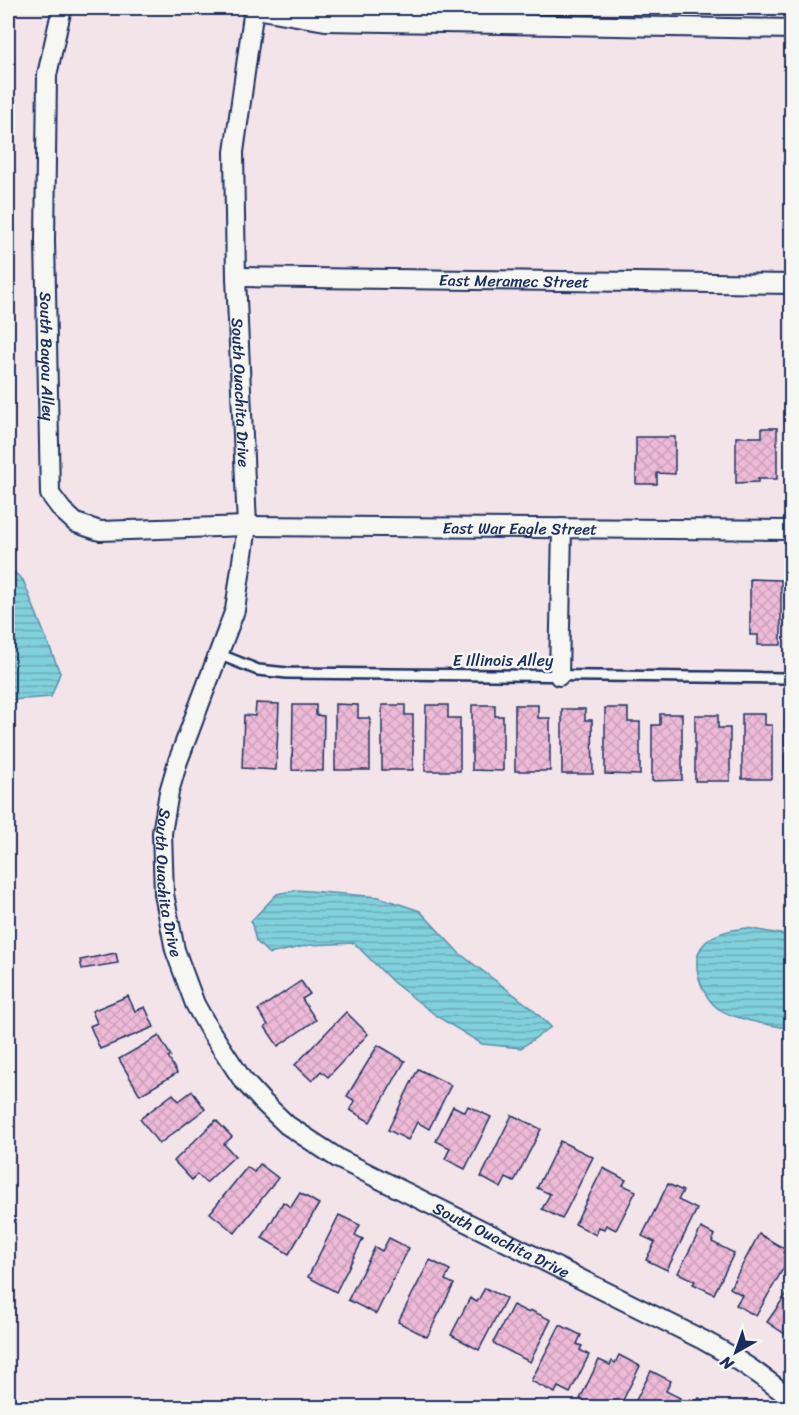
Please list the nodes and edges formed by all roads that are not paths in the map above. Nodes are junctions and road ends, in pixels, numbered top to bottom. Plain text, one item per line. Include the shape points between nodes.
1 (62, 8) edge
2 (253, 8) edge
3 (792, 29) edge
4 (236, 277) junction
5 (792, 284) edge
6 (247, 526) junction
7 (562, 528) junction
8 (792, 530) edge
9 (218, 654) junction
10 (559, 676) junction
11 (792, 678) edge
12 (792, 1400) edge

1 - 6 street, South Bayou Alley via 46,75 50,495 76,523 100,531
2 - 3 street via 325,21
2 - 4 street, South Ouachita Drive via 234,152
4 - 5 street, East Meramec Street
4 - 6 street, South Ouachita Drive
6 - 7 street, East War Eagle Street
6 - 9 street, South Ouachita Drive via 235,610
7 - 8 street, East War Eagle Street
7 - 10 street
9 - 10 lane, E Illinois Alley via 258,670 287,673
9 - 12 street, South Ouachita Drive via 169,792 162,833 164,894 175,950 195,1004 242,1079 287,1125 339,1159 703,1340 744,1362
10 - 11 lane, E Illinois Alley

